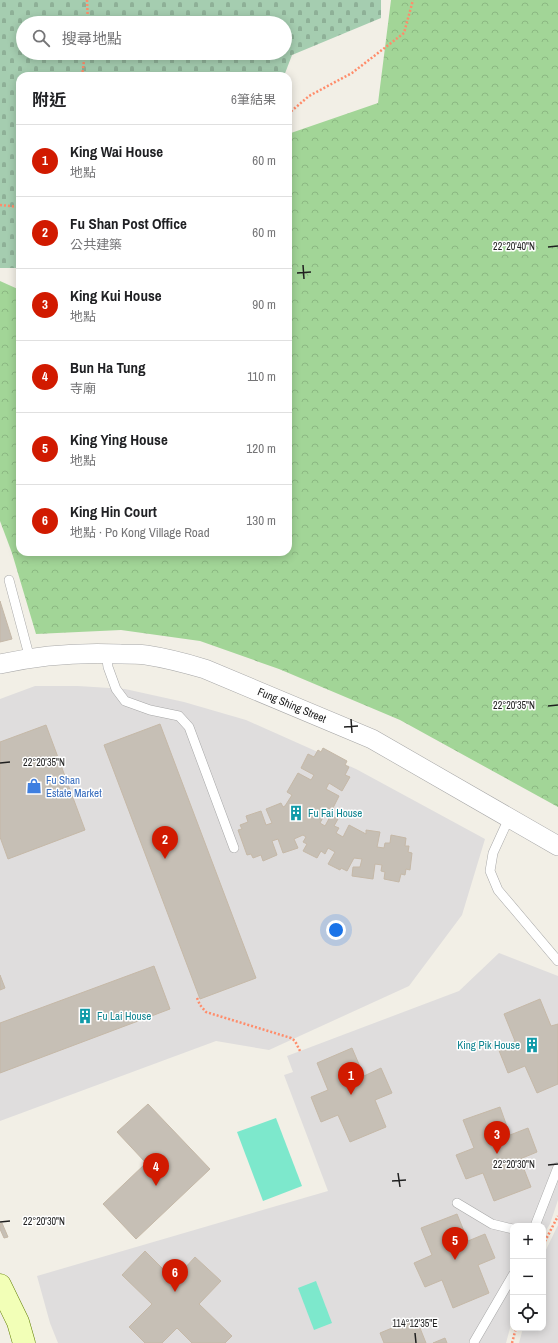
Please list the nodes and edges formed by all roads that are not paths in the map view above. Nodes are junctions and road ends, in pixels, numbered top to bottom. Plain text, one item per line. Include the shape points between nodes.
1 (9, 580) dead end
2 (106, 653) junction
3 (30, 659) junction
4 (0, 664) edge
5 (509, 818) junction
6 (558, 846) edge
7 (234, 848) dead end
8 (558, 961) edge
9 (558, 1167) edge
10 (457, 1203) dead end
11 (536, 1223) edge
12 (510, 1228) edge
13 (510, 1280) edge
14 (0, 1285) edge
15 (474, 1342) dead end
16 (24, 1343) edge

1 - 3 lane
2 - 3 street, Fung Shing Street via 67,653
2 - 5 street, Fung Shing Street via 144,655 205,669 372,739
2 - 7 lane via 116,689 125,702 179,716 189,727
3 - 4 street, Fung Shing Street
5 - 6 street, Fung Shing Street
5 - 8 lane via 493,853 490,871 498,890
9 - 11 lane
10 - 12 lane via 492,1224
13 - 15 lane
14 - 16 main road via 18,1322

